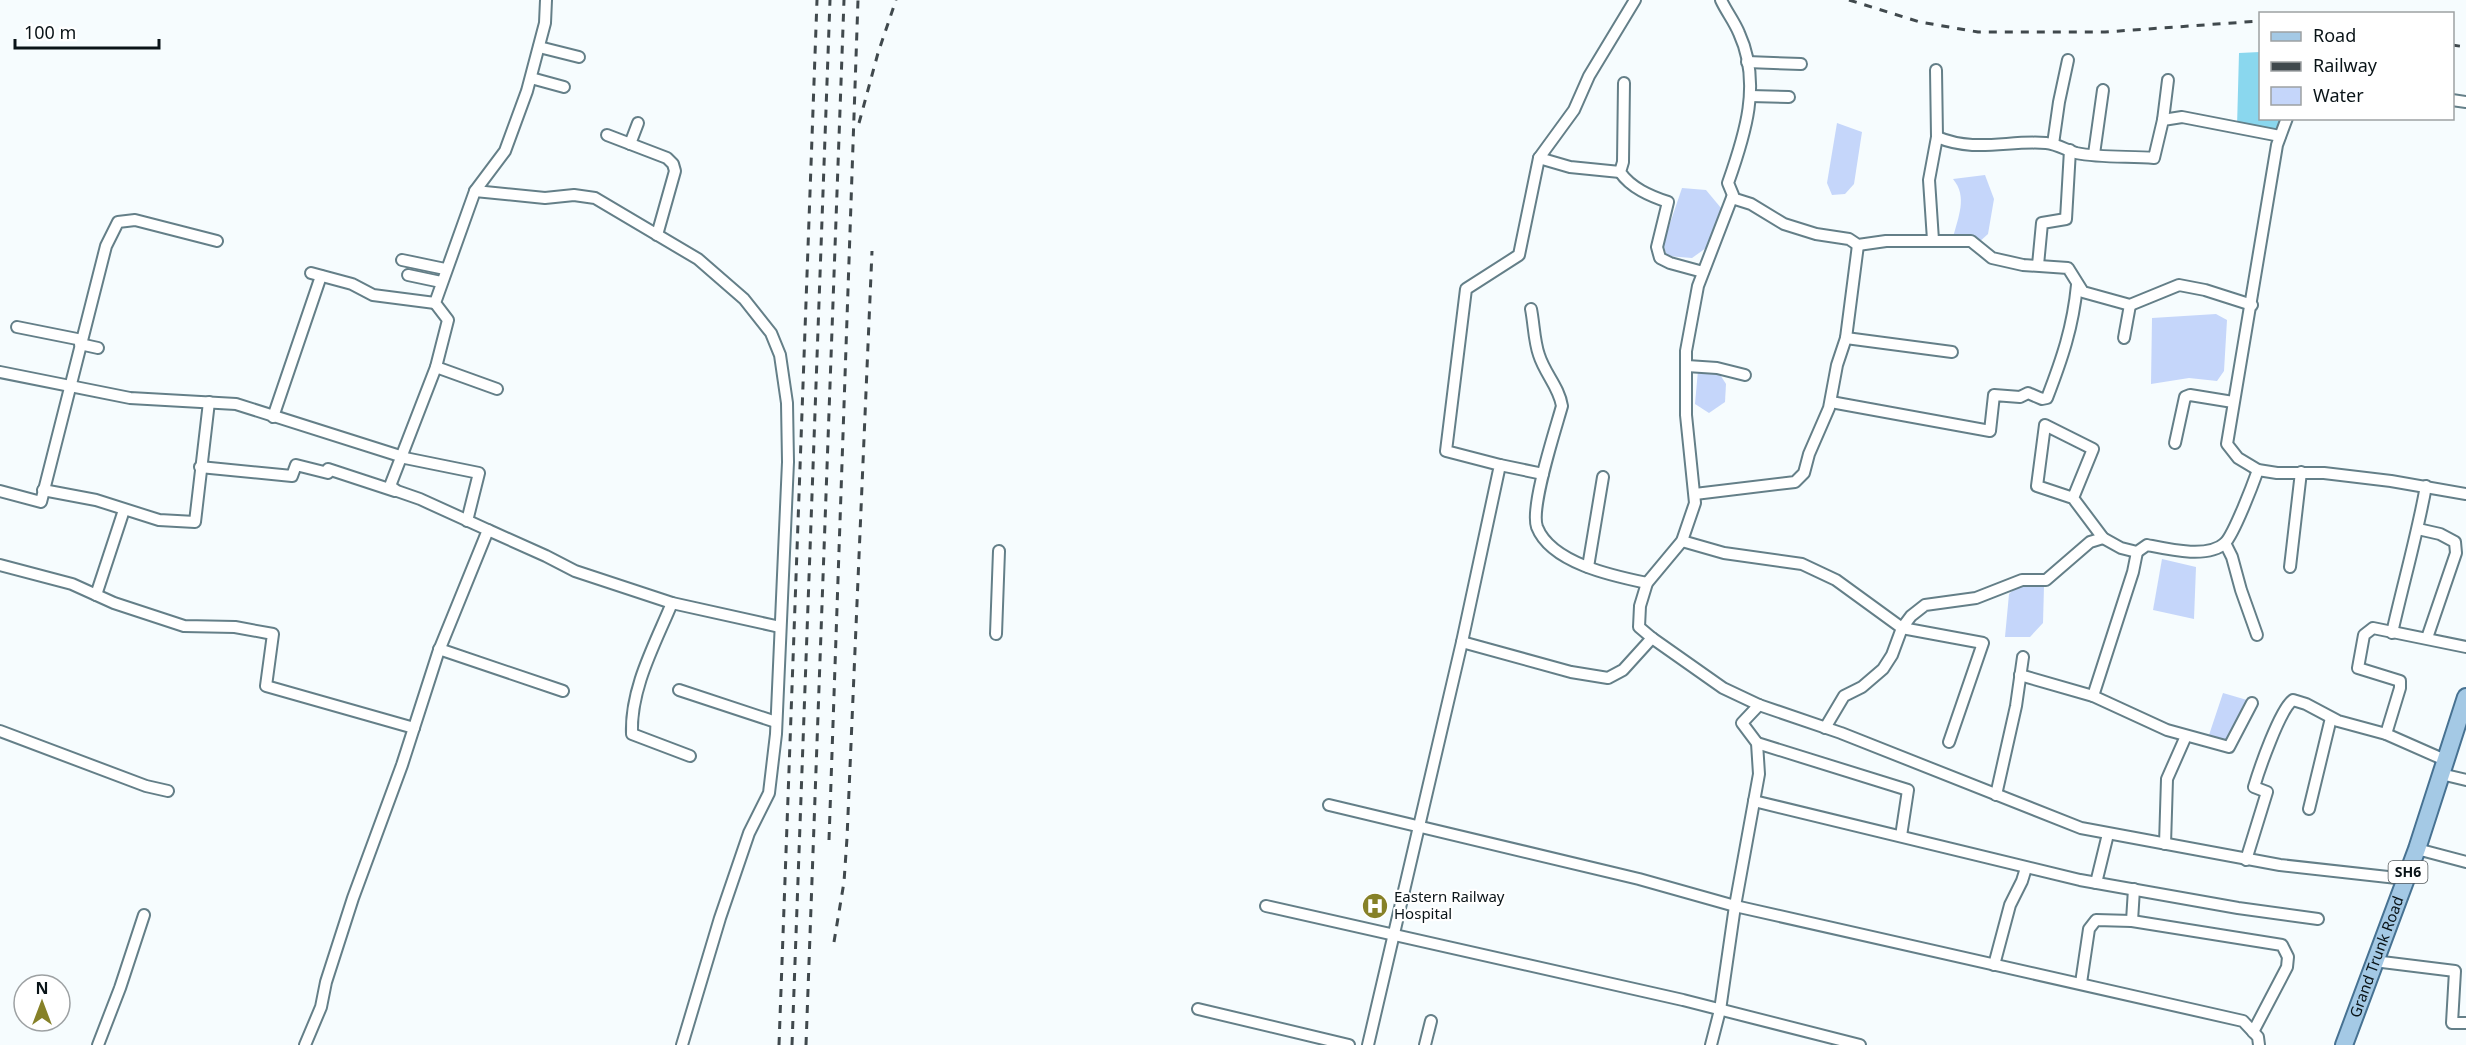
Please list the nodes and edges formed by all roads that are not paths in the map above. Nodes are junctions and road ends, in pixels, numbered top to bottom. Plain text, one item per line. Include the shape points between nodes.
1 (546, 0) edge
2 (1635, 0) edge
3 (1721, 0) edge
4 (539, 47) junction
5 (579, 57) dead end
6 (2068, 60) dead end
7 (1747, 62) junction
8 (1801, 64) dead end
9 (1936, 70) dead end
10 (531, 78) junction
11 (2168, 80) dead end
12 (1624, 83) dead end
13 (564, 87) dead end
14 (2103, 90) dead end
15 (1750, 96) junction
16 (1789, 97) dead end
17 (2163, 120) junction
18 (2286, 120) edge
19 (638, 123) dead end
20 (607, 135) dead end
21 (2280, 136) junction
22 (1936, 137) junction
23 (630, 144) junction
24 (2053, 144) junction
25 (2070, 150) junction
26 (2094, 154) junction
27 (1539, 158) junction
28 (1620, 172) junction
29 (475, 191) junction
30 (1732, 198) junction
31 (657, 235) junction
32 (1933, 240) junction
33 (217, 241) dead end
34 (1858, 245) junction
35 (402, 260) dead end
36 (2038, 266) junction
37 (445, 269) junction
38 (1703, 272) junction
39 (408, 275) dead end
40 (441, 282) junction
41 (2077, 285) junction
42 (435, 303) junction
43 (2130, 305) junction
44 (2252, 305) junction
45 (1532, 309) dead end
46 (16, 327) dead end
47 (1846, 338) junction
48 (2124, 338) dead end
49 (81, 342) junction
50 (98, 348) dead end
51 (1952, 352) dead end
52 (1686, 366) junction
53 (436, 367) junction
54 (0, 372) edge
55 (1745, 375) dead end
56 (69, 387) junction
57 (497, 389) dead end
58 (209, 402) junction
59 (1831, 402) junction
60 (2233, 402) junction
61 (273, 417) junction
62 (2175, 443) dead end
63 (400, 456) junction
64 (1500, 465) junction
65 (200, 467) junction
66 (2258, 470) junction
67 (2301, 472) junction
68 (1543, 474) junction
69 (1603, 477) dead end
70 (2426, 486) junction
71 (43, 490) junction
72 (0, 491) edge
73 (397, 491) junction
74 (1695, 494) junction
75 (2466, 494) edge
76 (2073, 498) junction
77 (124, 510) junction
78 (467, 520) junction
79 (2418, 529) junction
80 (488, 530) junction
81 (2103, 538) junction
82 (1682, 541) junction
83 (2225, 543) junction
84 (999, 551) dead end
85 (2138, 552) junction
86 (0, 566) edge
87 (1588, 567) junction
88 (2290, 567) dead end
89 (1647, 583) junction
90 (96, 595) junction
91 (672, 603) junction
92 (780, 627) junction
93 (1902, 628) junction
94 (2392, 633) junction
95 (996, 634) dead end
96 (2257, 634) dead end
97 (1652, 638) junction
98 (2427, 638) junction
99 (1462, 642) junction
100 (2466, 647) edge
101 (439, 649) junction
102 (2023, 657) dead end
103 (2020, 675) junction
104 (679, 690) dead end
105 (562, 691) dead end
106 (2094, 696) junction
107 (2466, 697) edge
108 (2252, 703) dead end
109 (1760, 705) junction
110 (2463, 716) edge
111 (2331, 718) junction
112 (776, 722) junction
113 (414, 728) junction
114 (1825, 728) junction
115 (0, 731) edge
116 (2386, 734) junction
117 (2186, 736) junction
118 (1949, 742) dead end
119 (1756, 743) junction
120 (690, 756) dead end
121 (2443, 767) junction
122 (2466, 780) edge
123 (168, 791) dead end
124 (1996, 795) junction
125 (1754, 801) junction
126 (1329, 805) dead end
127 (2309, 809) dead end
128 (1418, 827) junction
129 (2108, 834) junction
130 (1901, 836) junction
131 (2165, 844) junction
132 (2417, 849) junction
133 (2246, 860) junction
134 (2466, 862) edge
135 (2026, 868) junction
136 (2406, 879) junction
137 (2096, 883) junction
138 (2134, 889) junction
139 (1266, 906) dead end
140 (1735, 906) junction
141 (144, 915) dead end
142 (2318, 919) dead end
143 (2132, 921) junction
144 (1394, 934) junction
145 (2373, 962) junction
146 (1994, 965) junction
147 (2081, 983) junction
148 (1198, 1009) dead end
149 (1720, 1010) junction
150 (1431, 1021) dead end
151 (2466, 1023) edge
152 (2253, 1032) junction
153 (98, 1045) edge
154 (305, 1045) edge
155 (682, 1045) edge
156 (1349, 1045) edge
157 (1368, 1045) edge
158 (1425, 1045) edge
159 (1711, 1045) edge
160 (1860, 1045) edge
161 (2259, 1045) edge
162 (2344, 1045) edge

1 - 4 street
2 - 27 street via 1588,76 1574,110
3 - 7 street via 1740,34
4 - 5 street
4 - 10 street
6 - 24 street
7 - 8 street
7 - 15 street
9 - 22 street
10 - 13 street
10 - 29 street via 505,150
11 - 17 street
12 - 28 street
14 - 26 street
15 - 16 street
15 - 30 street via 1744,136 1728,183
17 - 21 street via 2182,117
17 - 26 street via 2154,158
18 - 21 street
19 - 23 street
20 - 23 street
21 - 44 street
22 - 24 street via 1980,146
22 - 32 street via 1929,180
23 - 31 street via 673,164 675,171
24 - 25 street
25 - 26 street
25 - 36 street via 2066,219 2042,223
27 - 28 street via 1570,167
27 - 64 street via 1519,255 1466,290 1446,451
28 - 38 street via 1627,183 1668,202 1657,247 1660,258
29 - 31 street via 595,198
29 - 37 street
30 - 34 street via 1784,224 1849,239
30 - 38 street
31 - 92 street via 698,259 744,299 771,333 780,355 788,462
32 - 34 street
32 - 36 street via 1971,241 1992,258
33 - 49 street via 135,219 118,222 106,246
34 - 47 street
35 - 37 street
36 - 41 street via 2068,268
37 - 40 street
38 - 52 street
39 - 40 street
40 - 42 street
41 - 43 street via 2096,297
41 - 59 street via 2074,318 2046,398 2028,393 2020,397 1996,395 1990,431
42 - 53 street via 448,320
42 - 61 street via 373,295 352,284 316,275
43 - 44 street via 2179,285
43 - 48 street
44 - 60 street
45 - 68 street via 1538,354 1560,394 1562,406
46 - 49 street
47 - 51 street
47 - 59 street
49 - 50 street
49 - 56 street
52 - 55 street
52 - 74 street via 1686,415
53 - 57 street
53 - 63 street
54 - 56 street
56 - 58 street via 130,398
56 - 71 street
58 - 61 street via 236,404
58 - 65 street
59 - 74 street via 1804,473 1795,482
60 - 62 street via 2185,397
60 - 66 street via 2227,444 2238,458
61 - 63 street
63 - 73 street via 390,486
63 - 78 street via 479,473
64 - 68 street
64 - 99 street
65 - 73 street via 292,476 296,465 327,473 328,469
65 - 77 street via 195,522 159,520
66 - 67 street
66 - 83 street
67 - 70 street
67 - 88 street
68 - 87 street via 1537,525 1552,549
69 - 87 street
70 - 75 street
70 - 79 street
71 - 72 street via 41,502
71 - 77 street
73 - 78 street
74 - 82 street
76 - 76 street via 2037,486 2045,425 2093,449
76 - 81 street
77 - 90 street
78 - 80 street
79 - 94 street
79 - 98 street via 2452,539 2456,553
80 - 91 street via 575,572
80 - 101 street
81 - 85 street
81 - 93 street via 2090,542 2046,580 2022,580 1976,598 1925,605
82 - 89 street
82 - 93 street via 1724,553 1802,564 1836,580
83 - 85 street via 2209,551 2147,545
83 - 96 street
84 - 95 street
85 - 106 street
86 - 90 street via 72,584
87 - 89 street
89 - 97 street via 1639,627
90 - 113 street via 184,626 235,627 273,634 266,686
91 - 92 street
91 - 120 street via 636,694 631,713 632,734
92 - 112 street
93 - 114 street via 1883,669 1844,696
93 - 118 street via 1983,643
94 - 98 street
94 - 116 street via 2373,628 2367,631 2358,662 2358,668 2365,672 2400,681
97 - 99 street via 1623,670 1608,678 1571,672
97 - 109 street via 1723,688
98 - 100 street
99 - 128 street
101 - 105 street
101 - 113 street
102 - 103 street
103 - 106 street
103 - 124 street
104 - 112 street
106 - 117 street
107 - 110 main road, Grand Trunk Road / SH6
108 - 117 street via 2229,747
109 - 114 street
109 - 119 street via 1742,723
110 - 121 main road, Grand Trunk Road / SH6
111 - 116 street
111 - 127 street
111 - 133 street via 2298,700 2289,703 2254,787 2267,792
112 - 155 street via 769,793 749,833
113 - 154 street
114 - 124 street
115 - 123 street
116 - 121 street
117 - 131 street via 2167,779
119 - 125 street via 1759,774
119 - 130 street via 1908,790
121 - 122 street
121 - 132 main road, Grand Trunk Road / SH6
124 - 129 street via 2081,828
125 - 130 street
125 - 140 street
126 - 128 street
128 - 140 street
128 - 144 street
129 - 131 street
129 - 137 street
130 - 135 street
131 - 133 street
132 - 134 street
132 - 136 main road, Grand Trunk Road / SH6
133 - 136 street
135 - 137 street
135 - 146 street via 2010,905
136 - 145 main road, Grand Trunk Road / SH6
137 - 138 street
138 - 142 street
138 - 143 street
139 - 144 street
140 - 146 street
140 - 149 street
141 - 153 street
143 - 147 street via 2096,920 2089,929
143 - 152 street via 2282,945 2288,967
144 - 149 street
144 - 157 street
145 - 151 street via 2455,971 2452,1023
145 - 162 main road, Grand Trunk Road / SH6
146 - 147 street
147 - 152 street via 2243,1021
148 - 156 street
149 - 159 street
149 - 160 street
150 - 158 street
152 - 161 street

